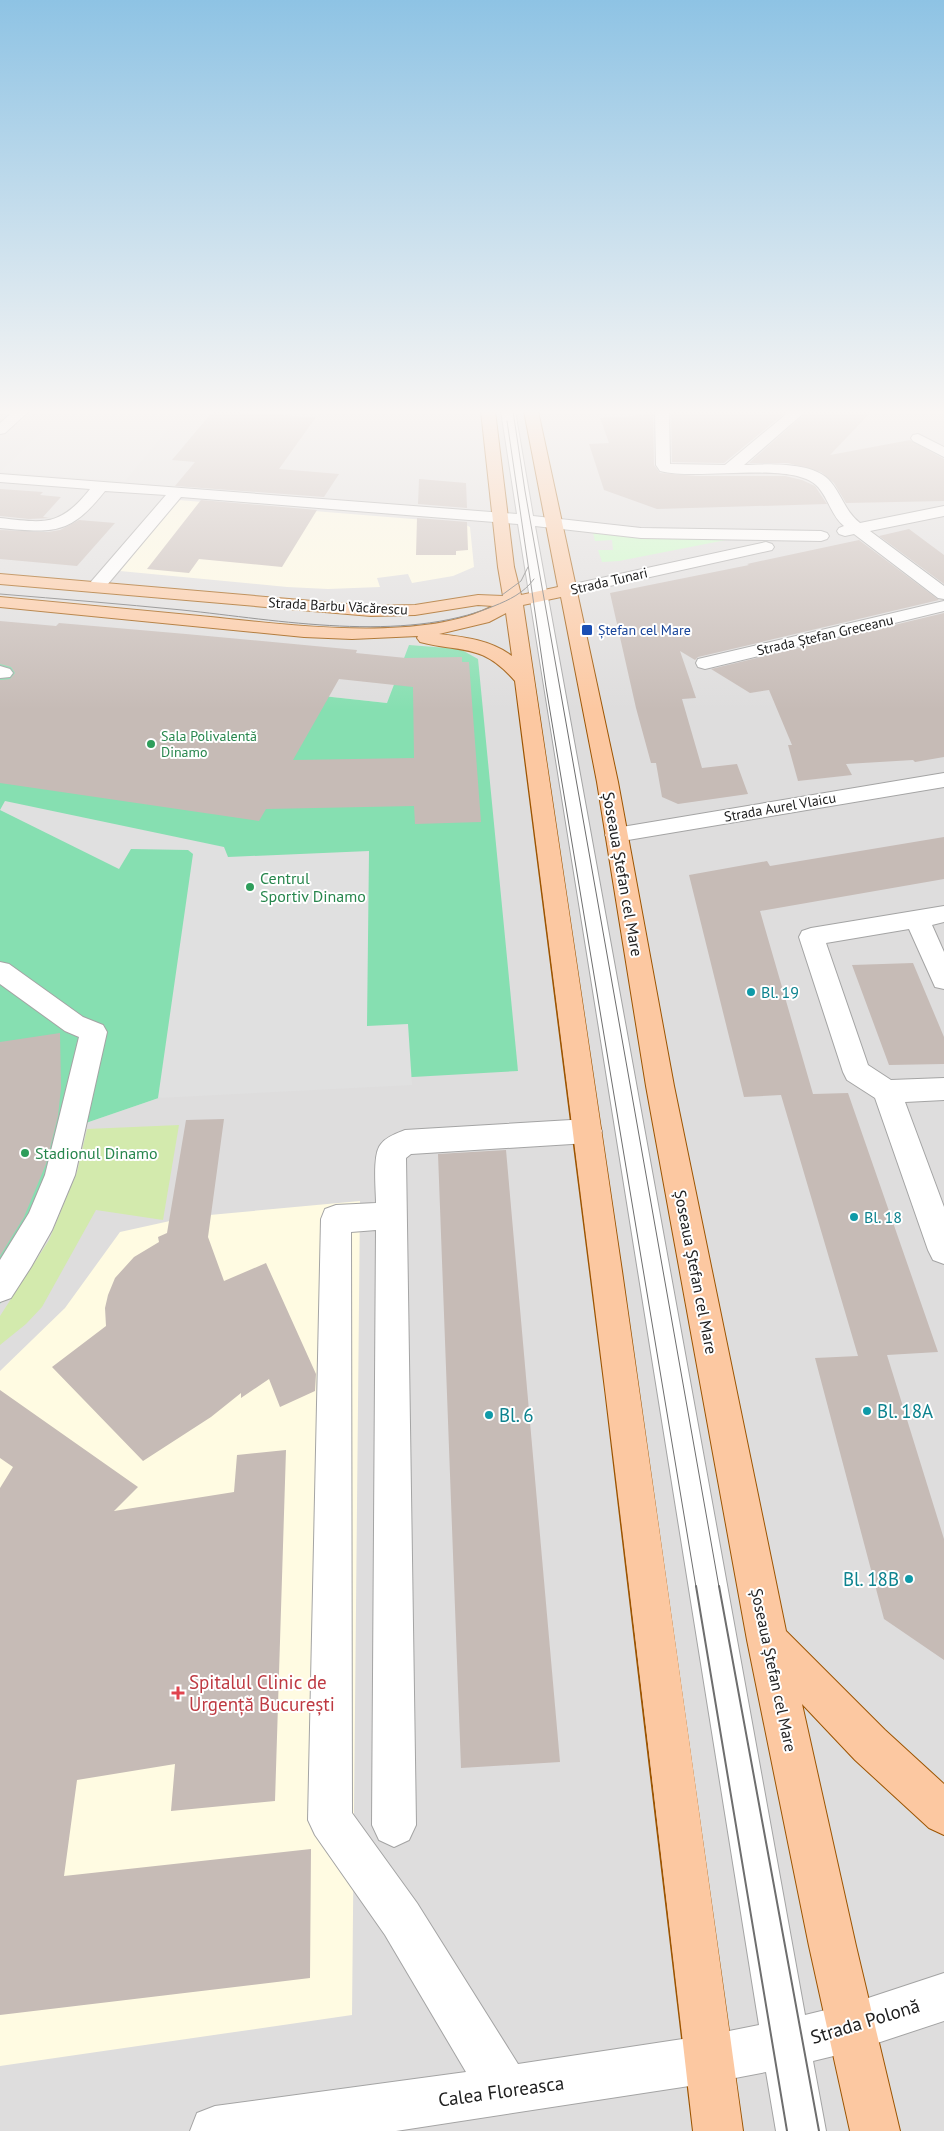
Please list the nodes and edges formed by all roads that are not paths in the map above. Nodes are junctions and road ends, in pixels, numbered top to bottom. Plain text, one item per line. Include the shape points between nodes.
1 (79, 510) edge
2 (161, 510) edge
3 (415, 510) edge
4 (498, 510) edge
5 (524, 510) edge
6 (551, 510) edge
7 (839, 510) edge
8 (944, 511) edge
9 (499, 517) junction
10 (525, 520) junction
11 (0, 523) edge
12 (554, 523) junction
13 (858, 529) junction
14 (821, 536) junction
15 (0, 579) edge
16 (96, 587) junction
17 (944, 594) edge
18 (540, 596) junction
19 (0, 602) edge
20 (944, 606) edge
21 (392, 634) junction
22 (705, 663) dead end
23 (523, 678) junction
24 (944, 780) edge
25 (616, 835) junction
26 (944, 914) edge
27 (917, 919) junction
28 (0, 970) edge
29 (944, 980) edge
30 (944, 1088) edge
31 (887, 1091) junction
32 (588, 1131) junction
33 (391, 1216) junction
34 (944, 1250) edge
35 (0, 1287) edge
36 (767, 1640) junction
37 (944, 1813) edge
38 (394, 1825) dead end
39 (944, 1997) edge
40 (850, 2028) junction
41 (786, 2043) junction
42 (709, 2059) junction
43 (506, 2091) junction
44 (215, 2131) edge
45 (718, 2131) edge
46 (801, 2131) edge
47 (875, 2131) edge

1 - 11 street via 61,522 46,525
2 - 16 street
3 - 9 street, Strada Tunari
4 - 9 main road, Șoseaua Ștefan cel Mare
5 - 10 street, Șoseaua Ștefan cel Mare
6 - 12 main road, Șoseaua Ștefan cel Mare
7 - 13 street
8 - 13 street, Strada Tunari
9 - 10 street, Strada Tunari
9 - 18 main road, Șoseaua Ștefan cel Mare via 506,567
10 - 12 street, Strada Tunari
10 - 18 street, Șoseaua Ștefan cel Mare
12 - 14 street, Strada Tunari via 655,534
12 - 18 main road, Șoseaua Ștefan cel Mare
13 - 14 street, Strada Tunari
13 - 17 street
14 - 18 street, Strada Tunari
15 - 16 main road, Strada Barbu Văcărescu
16 - 18 main road, Strada Barbu Văcărescu via 371,611 415,610 478,600
18 - 21 main road, Strada Barbu Văcărescu via 479,620
18 - 23 main road, Șoseaua Ștefan cel Mare
18 - 25 main road, Șoseaua Ștefan cel Mare via 578,646 600,740
18 - 41 street, Șoseaua Ștefan cel Mare via 565,759
19 - 21 main road, Strada Barbu Văcărescu via 268,628
20 - 22 street, Strada Ștefan Greceanu
21 - 23 main road via 463,643 492,651
23 - 32 main road, Șoseaua Ștefan cel Mare
24 - 25 street, Strada Aurel Vlaicu
25 - 36 main road, Șoseaua Ștefan cel Mare via 660,1088
26 - 27 street
27 - 29 street
27 - 31 street via 811,937 857,1072
28 - 35 street via 74,1024 94,1032 60,1175 41,1220
30 - 31 street
31 - 34 street
32 - 33 street via 405,1142 391,1152
32 - 42 main road, Șoseaua Ștefan cel Mare
33 - 38 street
33 - 43 street via 336,1219 330,1820 401,1919
36 - 37 main road
36 - 40 main road, Șoseaua Ștefan cel Mare
39 - 40 street, Strada Polonă
40 - 41 street, Strada Polonă
40 - 47 main road, Șoseaua Ștefan cel Mare
41 - 42 street, Calea Floreasca
41 - 46 street, Șoseaua Ștefan cel Mare
42 - 43 street, Calea Floreasca
42 - 45 main road, Șoseaua Ștefan cel Mare
43 - 44 street, Calea Floreasca

